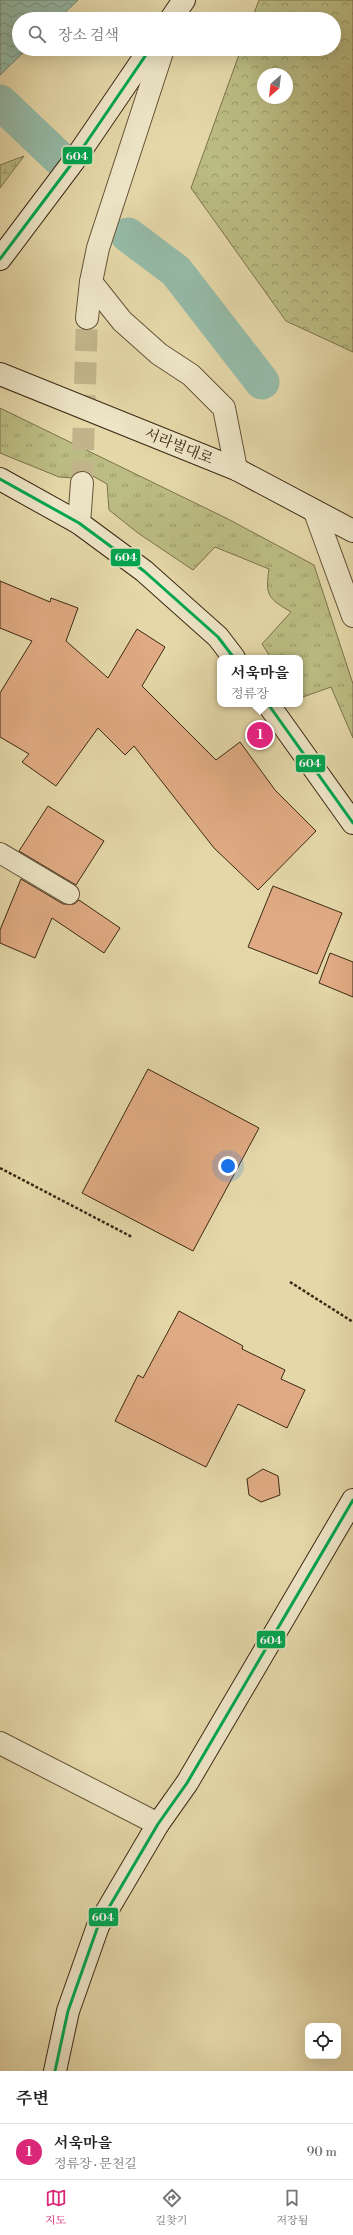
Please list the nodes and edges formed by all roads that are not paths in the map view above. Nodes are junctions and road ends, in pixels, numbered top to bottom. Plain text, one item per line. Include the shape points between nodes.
1 (145, 56) edge
2 (161, 56) edge
3 (0, 258) edge
4 (91, 282) junction
5 (87, 318) tunnel mouth
6 (0, 374) edge
7 (236, 469) junction
8 (0, 479) edge
9 (82, 483) tunnel mouth
10 (315, 512) junction
11 (79, 523) junction
12 (353, 531) edge
13 (353, 616) edge
14 (232, 655) edge
15 (270, 707) edge
16 (353, 823) edge
17 (0, 853) edge
18 (69, 894) dead end
19 (353, 1500) edge
20 (0, 1743) edge
21 (158, 1824) junction
22 (55, 2071) edge

1 - 3 street via 73,162
2 - 4 street via 98,248
4 - 5 street
4 - 7 street via 122,322 159,354 191,375 224,408
6 - 7 street, 서라벌대로
7 - 10 street, 서라벌대로
8 - 11 street
9 - 11 street
10 - 12 street, 서라벌대로
10 - 13 street
11 - 14 street via 144,571 218,637
15 - 16 street
17 - 18 lane
19 - 21 street via 187,1783
20 - 21 street
21 - 22 street via 98,1926 68,2011

